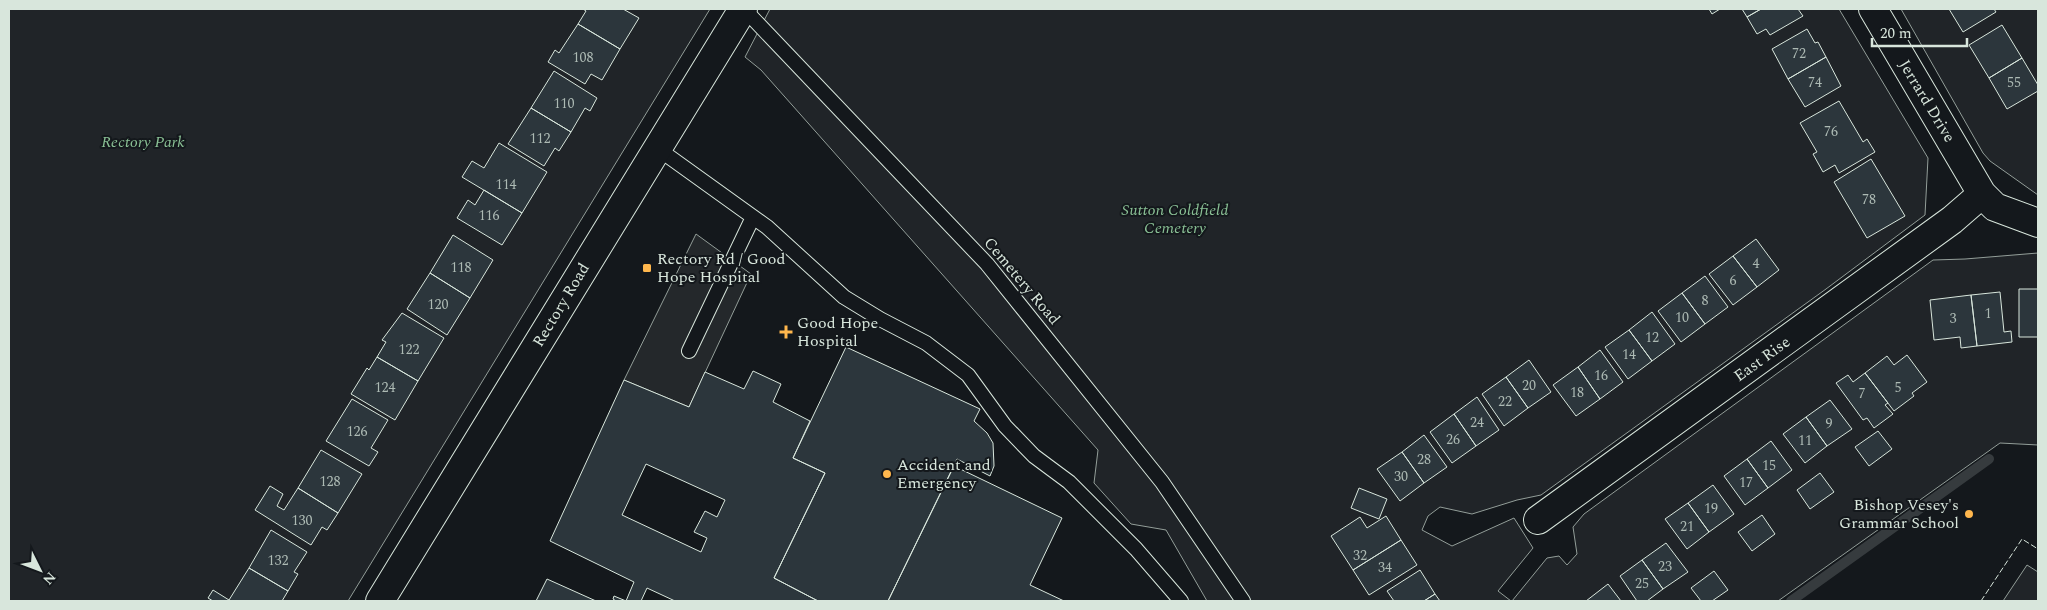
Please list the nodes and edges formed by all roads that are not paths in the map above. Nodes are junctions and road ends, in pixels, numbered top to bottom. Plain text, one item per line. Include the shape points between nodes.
1 (744, 9) edge
2 (1873, 9) edge
3 (657, 148) junction
4 (1982, 194) junction
5 (753, 217) junction
6 (2038, 223) edge
7 (689, 351) dead end
8 (1538, 520) dead end
9 (380, 601) edge
10 (1180, 601) edge
11 (1243, 601) edge

1 - 3 street, Rectory Road
1 - 11 lane, Cemetery Road via 988,264 1162,482
2 - 4 street, Jerrard Drive
3 - 5 lane
3 - 9 street, Rectory Road
4 - 6 street via 1995,207
4 - 8 street, East Rise via 1952,220
5 - 7 lane
5 - 10 lane via 844,297 926,343 968,375 1005,426 1130,542

